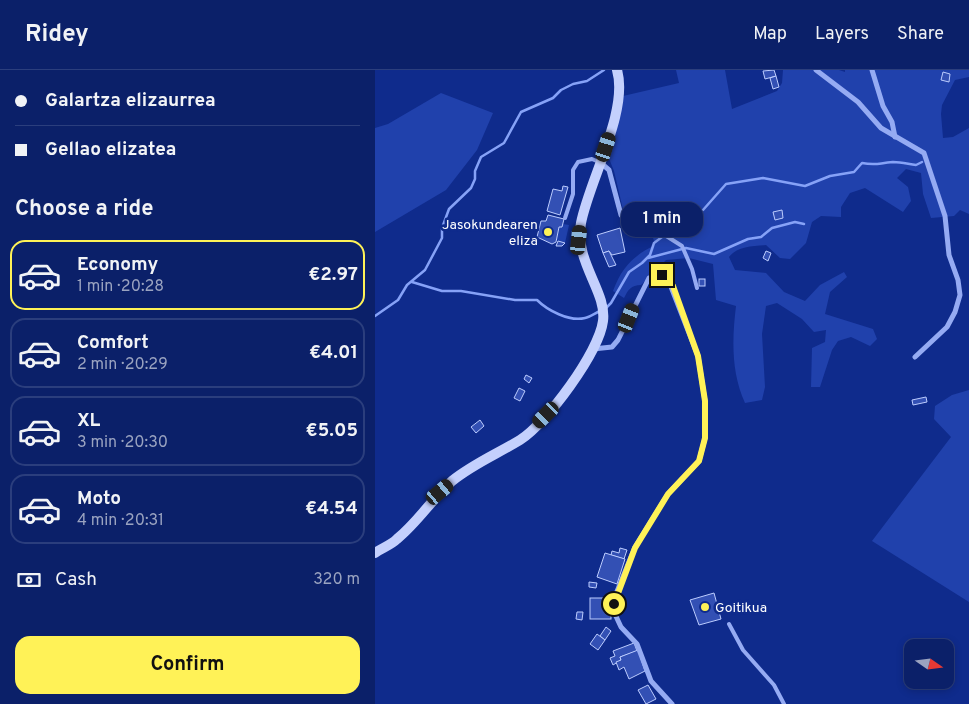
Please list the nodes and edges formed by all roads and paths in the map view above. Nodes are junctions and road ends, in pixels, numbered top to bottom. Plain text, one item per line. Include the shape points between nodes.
1 (617, 70) edge
2 (816, 70) edge
3 (872, 70) edge
4 (895, 137) junction
5 (601, 162) junction
6 (621, 215) joint
7 (565, 218) dead end
8 (697, 288) dead end
9 (593, 349) junction
10 (915, 356) dead end
11 (375, 553) edge
12 (729, 624) dead end
13 (672, 704) edge
14 (785, 704) edge

1 - 5 street via 620,92
2 - 4 street via 858,102 881,128
3 - 4 street
4 - 10 street via 924,153 928,160 945,216 952,266 959,286 958,305 947,326
5 - 6 street via 609,170
5 - 7 lane via 592,159 578,162 573,170 573,194
5 - 9 street via 581,222 579,240 601,302 603,320
6 - 8 lane via 641,220 682,246
9 - 11 street via 565,393 529,433 461,474 396,540
9 - 13 street via 612,347 618,340 649,278 662,275 668,279 698,356 705,401 705,438 699,461 668,494 637,543 616,594 614,612 621,627 637,644 651,681
12 - 14 lane via 743,650 774,685

